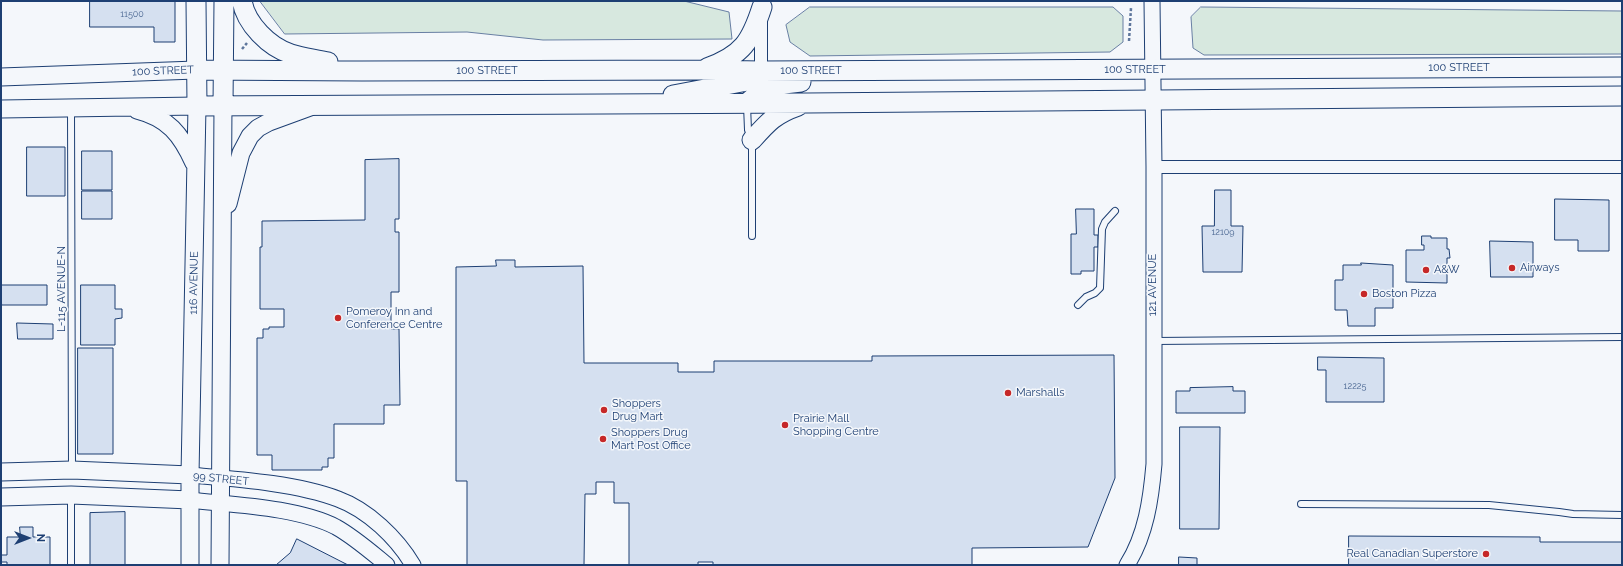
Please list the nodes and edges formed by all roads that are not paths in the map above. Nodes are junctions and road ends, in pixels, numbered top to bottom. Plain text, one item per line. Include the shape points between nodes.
1 (196, 1) edge
2 (224, 1) edge
3 (242, 1) edge
4 (1152, 1) edge
5 (762, 4) edge
6 (1622, 67) edge
7 (196, 70) junction
8 (224, 70) junction
9 (703, 70) junction
10 (894, 70) junction
11 (1152, 70) junction
12 (362, 71) junction
13 (761, 71) junction
14 (1, 77) edge
15 (1622, 96) edge
16 (1152, 99) junction
17 (747, 103) junction
18 (807, 103) junction
19 (628, 104) junction
20 (223, 105) junction
21 (119, 106) junction
22 (197, 106) junction
23 (316, 106) junction
24 (72, 107) junction
25 (1, 109) edge
26 (752, 140) junction
27 (196, 166) junction
28 (1154, 167) junction
29 (1622, 167) edge
30 (1115, 211) dead end
31 (221, 229) junction
32 (752, 236) dead end
33 (1078, 305) dead end
34 (1622, 338) edge
35 (1153, 341) junction
36 (72, 470) junction
37 (1, 472) edge
38 (190, 475) junction
39 (222, 478) junction
40 (71, 495) junction
41 (1, 497) edge
42 (190, 500) junction
43 (221, 504) junction
44 (1301, 504) dead end
45 (1622, 515) edge
46 (72, 565) edge
47 (190, 565) edge
48 (220, 565) edge
49 (387, 565) edge
50 (414, 565) edge
51 (1127, 565) edge

1 - 7 main road, 116 AVENUE
2 - 8 main road
3 - 12 main road via 258,32 279,49 290,54
4 - 11 street, 121 AVENUE
5 - 9 main road via 752,35 746,43 730,56
5 - 13 street
6 - 11 main road, 100 STREET
7 - 8 main road, 100 STREET
7 - 14 main road, 100 STREET
7 - 22 main road, 116 AVENUE
8 - 12 main road, 100 STREET
8 - 20 main road
9 - 12 main road, 100 STREET
9 - 13 main road, 100 STREET
10 - 11 main road, 100 STREET
10 - 13 main road, 100 STREET
10 - 17 main road via 774,84 760,91
11 - 16 street, 121 AVENUE
13 - 19 main road via 742,82
15 - 16 main road
16 - 18 main road
16 - 28 street, 121 AVENUE
17 - 18 main road
17 - 19 main road
17 - 26 lane via 748,130
18 - 26 main road via 782,112 761,128
19 - 23 main road
20 - 22 main road
20 - 23 main road
20 - 31 main road
21 - 22 main road
21 - 24 main road
21 - 27 main road via 144,112 162,120 186,144
22 - 27 main road, 116 AVENUE
23 - 31 main road via 269,122 250,136 241,153
24 - 25 main road
24 - 36 lane, L-115 AVENUE-N
26 - 32 lane
27 - 38 main road, 116 AVENUE
28 - 29 street
28 - 35 street, 121 AVENUE
30 - 33 lane via 1102,229 1100,288
31 - 39 main road
34 - 35 lane
35 - 51 street, 121 AVENUE via 1154,464 1151,499 1135,552
36 - 37 main road, 99 STREET
36 - 38 main road, 99 STREET
38 - 39 street, 99 STREET
38 - 42 main road, 116 AVENUE
39 - 43 main road
39 - 50 street, 99 STREET via 290,487 339,500 377,524 396,542
40 - 41 main road
40 - 42 main road
40 - 46 lane
42 - 43 street
42 - 47 main road, 116 AVENUE
43 - 48 main road
43 - 49 street via 287,512 317,520 336,527
44 - 45 lane via 1489,505 1573,514

